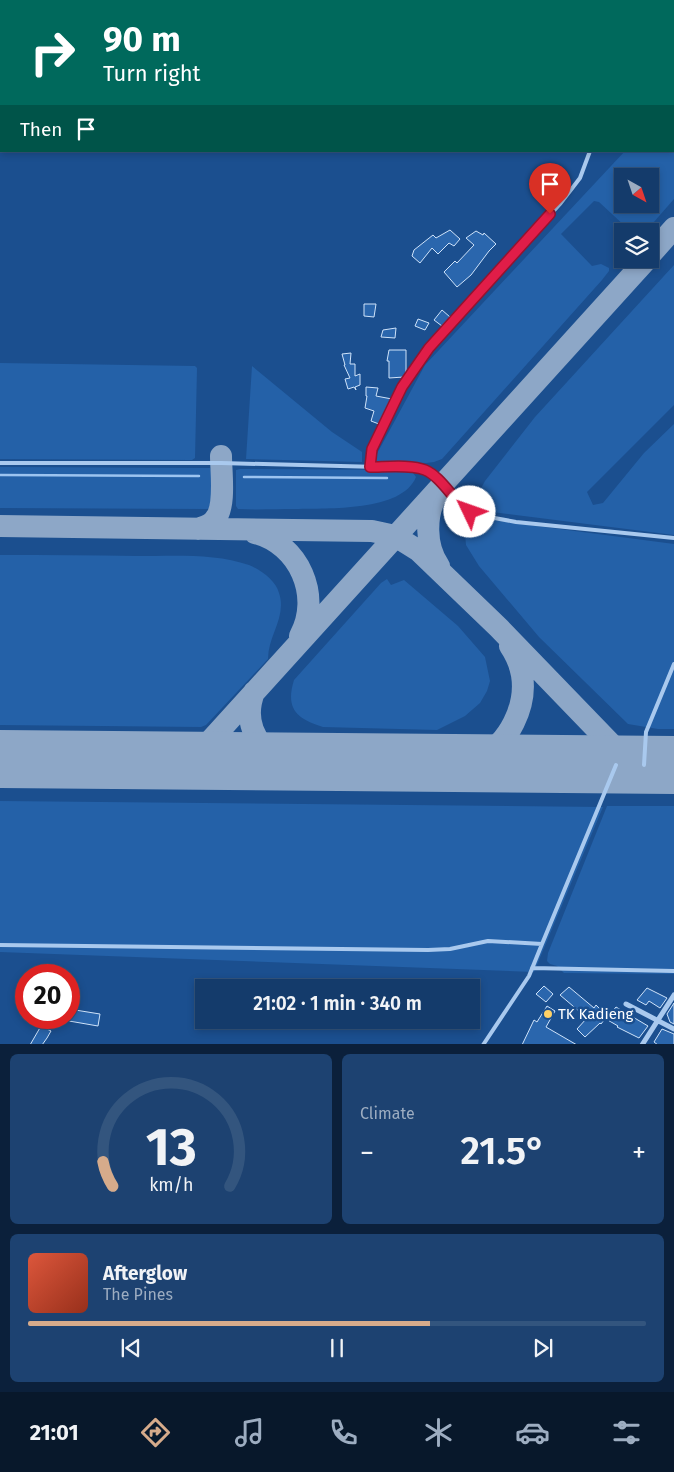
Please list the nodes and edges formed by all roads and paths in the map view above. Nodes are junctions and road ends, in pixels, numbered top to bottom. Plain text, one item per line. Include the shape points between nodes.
1 (590, 152) edge
2 (0, 463) edge
3 (370, 467) junction
4 (674, 538) edge
5 (674, 664) edge
6 (616, 765) dead end
7 (644, 765) dead end
8 (542, 944) junction
9 (0, 945) edge
10 (532, 968) junction
11 (674, 971) edge
12 (674, 995) edge
13 (626, 1004) dead end
14 (658, 1020) junction
15 (674, 1029) edge
16 (483, 1044) edge
17 (642, 1044) edge

1 - 3 lane via 580,178 565,197 429,348 402,387 372,449
2 - 3 lane
3 - 4 lane via 423,469 470,512 516,522
5 - 7 lane via 646,732
6 - 8 lane
8 - 9 lane via 488,941 428,950
8 - 10 lane
10 - 11 lane
10 - 16 lane
12 - 14 street
13 - 14 street
14 - 15 street
14 - 17 street

